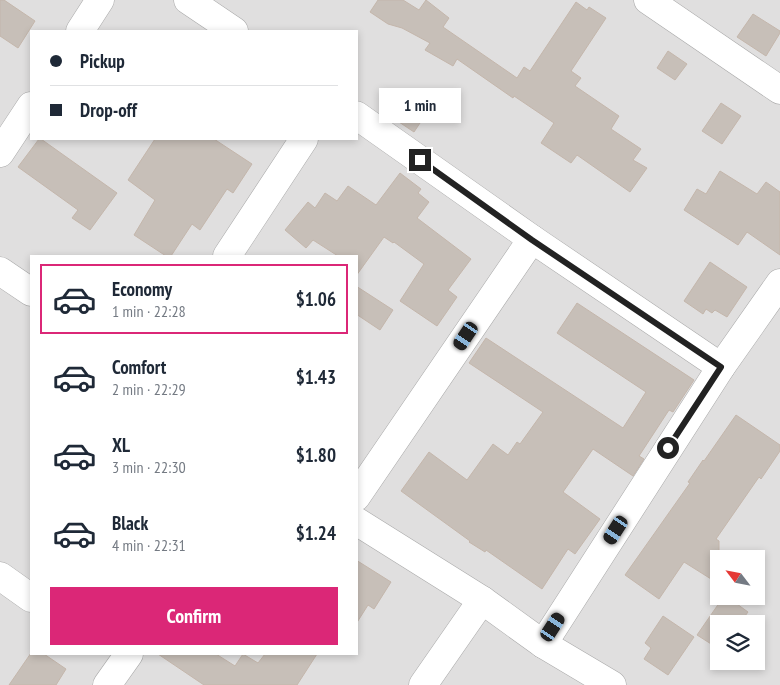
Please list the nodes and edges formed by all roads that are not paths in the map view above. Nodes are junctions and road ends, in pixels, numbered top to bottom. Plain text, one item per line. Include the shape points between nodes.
1 (100, 0) edge
2 (188, 0) edge
3 (648, 0) edge
4 (81, 30) edge
5 (233, 30) edge
6 (780, 90) edge
7 (30, 108) edge
8 (358, 116) edge
9 (303, 140) edge
10 (0, 153) edge
11 (532, 240) junction
12 (228, 255) edge
13 (0, 270) edge
14 (780, 283) edge
15 (30, 291) edge
16 (721, 367) junction
17 (358, 494) edge
18 (358, 522) edge
19 (0, 576) edge
20 (30, 597) edge
21 (482, 600) junction
22 (543, 644) junction
23 (122, 656) edge
24 (107, 685) edge
25 (423, 685) edge
26 (612, 685) edge

1 - 4 street
2 - 5 street
3 - 6 street
7 - 10 street
8 - 11 street
9 - 12 street
11 - 16 street
11 - 17 street
13 - 15 street
14 - 16 street
16 - 22 street
18 - 21 street
19 - 20 street
21 - 22 street
21 - 25 street
22 - 26 street
23 - 24 street

